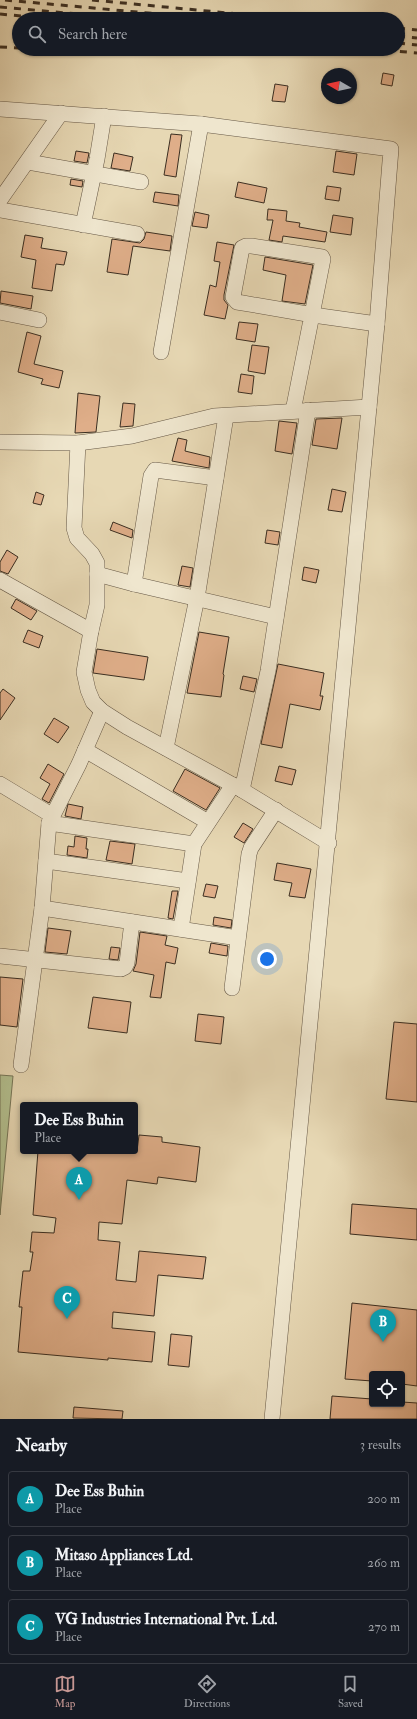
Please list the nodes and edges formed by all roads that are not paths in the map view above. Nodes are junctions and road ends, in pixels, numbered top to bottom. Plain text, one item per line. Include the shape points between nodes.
1 (0, 109) edge
2 (61, 113) junction
3 (104, 116) junction
4 (201, 124) junction
5 (28, 162) junction
6 (94, 174) junction
7 (141, 182) dead end
8 (2, 196) edge
9 (0, 210) edge
10 (82, 225) junction
11 (137, 234) dead end
12 (0, 312) edge
13 (313, 316) junction
14 (39, 320) dead end
15 (377, 324) junction
16 (161, 352) dead end
17 (370, 407) junction
18 (301, 411) junction
19 (226, 416) junction
20 (0, 442) edge
21 (78, 443) junction
22 (216, 478) junction
23 (98, 574) junction
24 (0, 580) edge
25 (134, 584) junction
26 (197, 598) junction
27 (276, 617) junction
28 (91, 631) junction
29 (102, 711) junction
30 (166, 748) junction
31 (85, 750) junction
32 (0, 784) edge
33 (237, 787) junction
34 (276, 810) junction
35 (51, 819) junction
36 (208, 822) junction
37 (329, 843) junction
38 (194, 844) junction
39 (46, 861) junction
40 (188, 881) junction
41 (42, 908) junction
42 (132, 922) junction
43 (181, 929) junction
44 (238, 938) junction
45 (0, 956) edge
46 (35, 959) junction
47 (232, 988) dead end
48 (21, 1065) dead end
49 (272, 1419) edge

1 - 2 street
2 - 3 street
2 - 5 street
3 - 4 street
3 - 6 street
4 - 15 street via 391,149
4 - 16 street
5 - 6 street
5 - 8 street
6 - 7 street
6 - 10 street
9 - 10 street
10 - 11 street
12 - 14 street
13 - 13 street via 322,257 252,246 242,248 233,297 235,301
13 - 15 street
13 - 18 street
15 - 17 street
17 - 18 street
17 - 37 street
18 - 19 street
18 - 27 street
19 - 21 street via 214,416 132,436
19 - 22 street
20 - 21 street
21 - 23 street via 74,528 76,538 95,558
22 - 25 street via 155,470 153,472
22 - 26 street
23 - 25 street
23 - 28 street via 97,605
24 - 28 street
25 - 26 street
26 - 27 street
26 - 30 street
27 - 33 street via 268,671
28 - 29 street via 84,672 85,682 93,702
29 - 30 street
29 - 31 street
30 - 33 street
31 - 35 street
31 - 36 street
32 - 35 street
33 - 34 street
33 - 36 street
34 - 37 street
34 - 44 street via 249,854
35 - 38 street
35 - 39 street
36 - 38 street
37 - 49 street
38 - 40 street
39 - 40 street
39 - 41 street
40 - 43 street
41 - 42 street
41 - 46 street
42 - 43 street
42 - 46 street via 126,963 121,969
43 - 44 street
44 - 47 street
45 - 46 street
46 - 48 street

